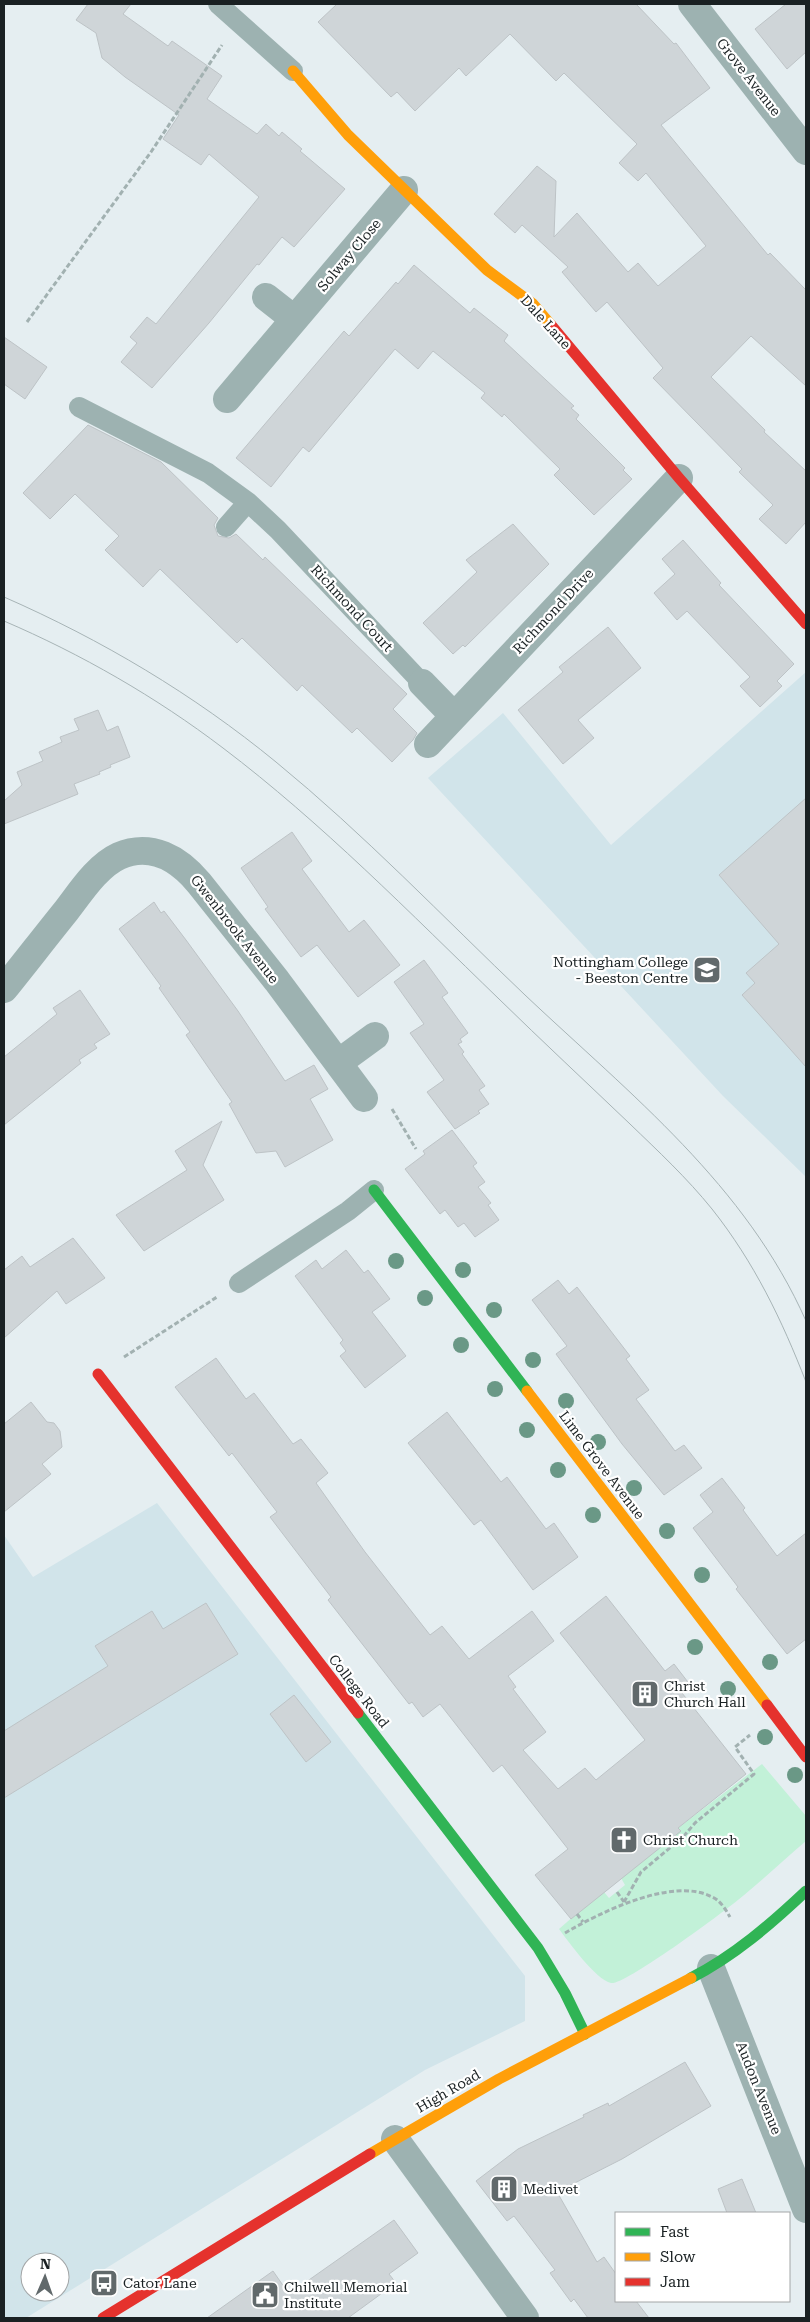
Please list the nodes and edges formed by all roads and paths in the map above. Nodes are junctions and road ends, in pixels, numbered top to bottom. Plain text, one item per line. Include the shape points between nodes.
1 (218, 4) edge
2 (692, 4) edge
3 (237, 21) junction
4 (293, 71) joint
5 (806, 151) edge
6 (404, 190) junction
7 (266, 297) dead end
8 (294, 320) junction
9 (27, 322) dead end
10 (227, 399) dead end
11 (79, 407) dead end
12 (679, 478) junction
13 (248, 502) junction
14 (226, 527) dead end
15 (806, 624) edge
16 (422, 683) joint
17 (454, 716) junction
18 (428, 744) dead end
19 (5, 983) edge
20 (375, 1036) dead end
21 (338, 1063) junction
22 (364, 1098) joint
23 (416, 1149) dead end
24 (374, 1190) joint
25 (239, 1283) joint
26 (98, 1374) joint
27 (774, 1716) junction
28 (806, 1757) edge
29 (617, 1892) dead end
30 (806, 1892) edge
31 (624, 1902) junction
32 (577, 1914) dead end
33 (583, 1922) junction
34 (748, 1941) junction
35 (538, 1948) junction
36 (711, 1968) junction
37 (585, 2034) junction
38 (395, 2139) junction
39 (806, 2209) edge
40 (103, 2318) edge
41 (525, 2318) edge

1 - 3 lane, Dale Lane
2 - 5 street, Grove Avenue
3 - 4 lane, Dale Lane
3 - 9 path via 151,152
4 - 6 street, Dale Lane via 348,135
6 - 8 street, Solway Close
6 - 12 street, Dale Lane via 487,270 533,304
7 - 8 street
8 - 10 street, Solway Close
11 - 13 lane, Richmond Court via 208,474
12 - 15 street, Dale Lane
12 - 17 street, Richmond Drive
13 - 14 lane
13 - 16 lane, Richmond Court
16 - 17 street, Richmond Court
17 - 18 street, Richmond Drive
19 - 21 street, Gwenbrook Avenue via 107,864 119,856 160,853 188,870
20 - 21 street
21 - 22 street, Gwenbrook Avenue
22 - 23 path via 382,1094
24 - 25 lane via 348,1211
24 - 27 street, Lime Grove Avenue
25 - 26 path
26 - 35 street, College Road
27 - 28 street, Lime Grove Avenue
27 - 31 path via 735,1747 754,1774 641,1872
29 - 31 path
30 - 34 street, High Road
31 - 33 path
31 - 34 path via 658,1893 689,1891 712,1897 726,1910
32 - 33 path
33 - 35 path
34 - 36 street, High Road
35 - 37 street, College Road via 566,1993
36 - 37 street, High Road
36 - 39 street, Audon Avenue
37 - 38 street, High Road
38 - 40 street, High Road
38 - 41 street

